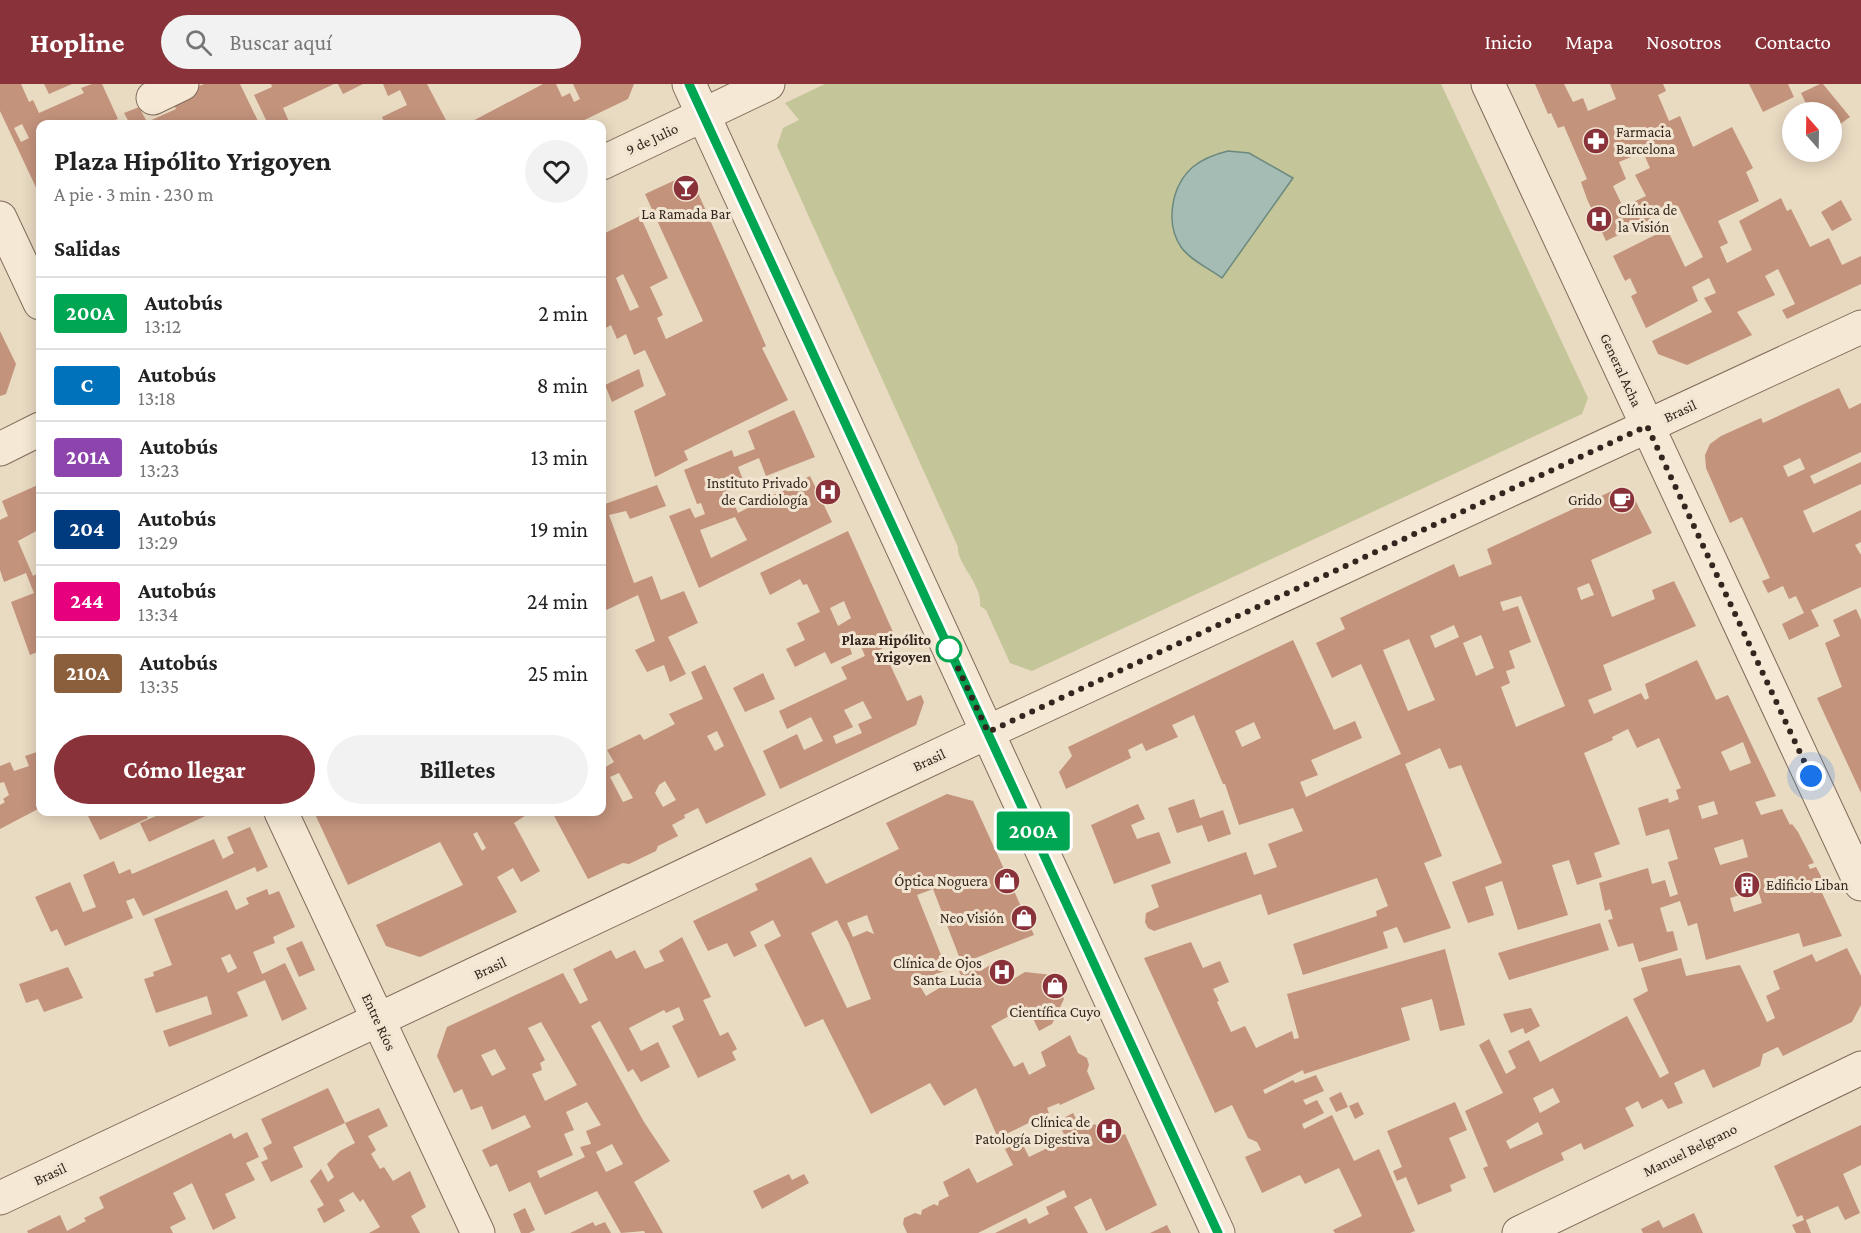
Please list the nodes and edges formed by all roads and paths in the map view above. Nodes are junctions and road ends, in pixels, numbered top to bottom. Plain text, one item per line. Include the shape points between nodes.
1 (182, 84) edge
2 (689, 84) edge
3 (768, 84) edge
4 (1488, 84) edge
5 (153, 98) dead end
6 (703, 115) junction
7 (606, 161) edge
8 (0, 218) edge
9 (36, 294) edge
10 (1861, 327) edge
11 (1647, 426) junction
12 (36, 431) edge
13 (0, 448) edge
14 (988, 732) junction
15 (283, 816) edge
16 (1861, 884) edge
17 (379, 1021) junction
18 (1861, 1068) edge
19 (0, 1198) edge
20 (478, 1233) edge
21 (1218, 1233) edge
22 (1519, 1233) edge

1 - 5 street
2 - 6 street
3 - 6 street, 9 de Julio
4 - 11 street, General Acha
6 - 7 street, 9 de Julio
6 - 14 street
8 - 9 street
10 - 11 street, Brasil
11 - 14 street, Brasil
11 - 16 street, General Acha
12 - 13 street
14 - 17 street, Brasil
14 - 21 street
15 - 17 street, Entre Ríos
17 - 19 street, Brasil
17 - 20 street, Entre Ríos
18 - 22 street, Manuel Belgrano

